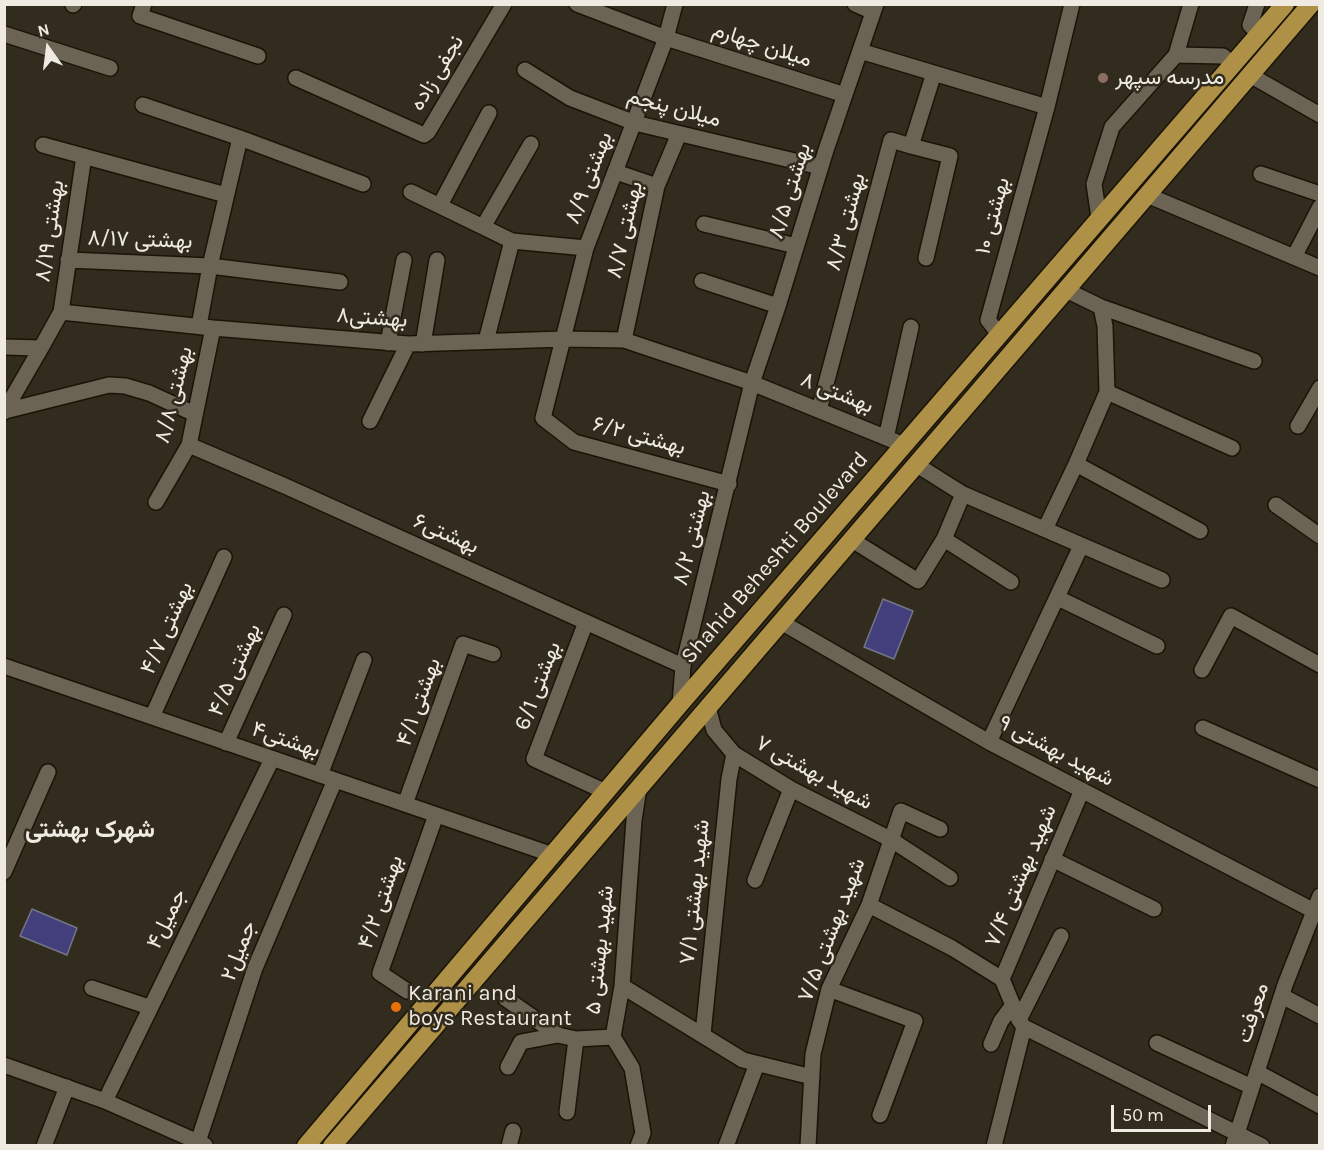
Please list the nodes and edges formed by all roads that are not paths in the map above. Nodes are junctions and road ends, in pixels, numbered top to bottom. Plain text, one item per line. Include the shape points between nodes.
1 (144, 4) edge
2 (504, 4) edge
3 (577, 4) edge
4 (675, 4) edge
5 (855, 4) edge
6 (1072, 4) edge
7 (1191, 4) edge
8 (1257, 4) edge
9 (1311, 4) edge
10 (874, 8) edge
11 (1281, 10) edge
12 (1292, 27) junction
13 (4, 34) edge
14 (1260, 34) junction
15 (666, 38) junction
16 (860, 51) junction
17 (1176, 55) junction
18 (258, 56) dead end
19 (1233, 64) junction
20 (110, 68) dead end
21 (525, 70) dead end
22 (934, 73) junction
23 (1250, 75) junction
24 (297, 78) dead end
25 (845, 95) junction
26 (143, 105) dead end
27 (1047, 106) junction
28 (489, 113) dead end
29 (1320, 115) edge
30 (635, 123) junction
31 (679, 134) junction
32 (240, 138) junction
33 (531, 144) dead end
34 (43, 145) dead end
35 (912, 146) junction
36 (84, 156) junction
37 (820, 167) junction
38 (616, 172) junction
39 (1261, 174) dead end
40 (363, 184) dead end
41 (657, 186) junction
42 (411, 192) dead end
43 (1320, 194) edge
44 (226, 195) junction
45 (1147, 195) junction
46 (440, 205) junction
47 (1320, 207) edge
48 (1100, 218) junction
49 (704, 224) dead end
50 (483, 227) junction
51 (512, 241) junction
52 (796, 246) junction
53 (586, 248) junction
54 (1294, 257) junction
55 (926, 258) dead end
56 (68, 260) junction
57 (404, 260) dead end
58 (437, 260) dead end
59 (210, 266) junction
60 (1320, 268) edge
61 (702, 281) dead end
62 (340, 282) dead end
63 (1066, 290) junction
64 (778, 306) junction
65 (1101, 307) junction
66 (61, 312) junction
67 (206, 327) junction
68 (911, 327) dead end
69 (999, 334) junction
70 (564, 339) junction
71 (624, 340) junction
72 (486, 341) junction
73 (388, 343) junction
74 (416, 344) junction
75 (4, 347) edge
76 (41, 348) junction
77 (1254, 361) dead end
78 (752, 383) junction
79 (1320, 388) edge
80 (1107, 392) junction
81 (5, 411) edge
82 (819, 411) junction
83 (195, 414) junction
84 (543, 418) joint
85 (370, 421) dead end
86 (1298, 426) dead end
87 (886, 438) junction
88 (189, 445) junction
89 (904, 445) junction
90 (1232, 448) dead end
91 (1076, 464) junction
92 (917, 465) junction
93 (729, 484) junction
94 (963, 494) junction
95 (156, 502) dead end
96 (1276, 505) dead end
97 (1045, 529) junction
98 (1200, 531) dead end
99 (1320, 536) edge
100 (944, 539) junction
101 (852, 540) junction
102 (1081, 546) junction
103 (224, 557) dead end
104 (1162, 580) dead end
105 (1011, 582) dead end
106 (1058, 598) junction
107 (284, 615) dead end
108 (586, 622) junction
109 (781, 622) junction
110 (1157, 646) dead end
111 (493, 654) dead end
112 (364, 660) dead end
113 (1320, 665) edge
114 (4, 666) edge
115 (683, 666) junction
116 (1202, 670) dead end
117 (680, 704) junction
118 (708, 707) junction
119 (152, 717) junction
120 (1203, 728) dead end
121 (989, 742) junction
122 (226, 743) junction
123 (734, 754) junction
124 (272, 759) junction
125 (48, 772) dead end
126 (320, 775) junction
127 (335, 780) junction
128 (1320, 780) edge
129 (639, 788) junction
130 (791, 789) junction
131 (1082, 790) junction
132 (606, 792) junction
133 (405, 804) junction
134 (436, 815) junction
135 (940, 828) dead end
136 (890, 839) junction
137 (553, 855) junction
138 (1052, 860) junction
139 (4, 872) edge
140 (950, 878) dead end
141 (755, 880) dead end
142 (869, 905) junction
143 (1318, 907) edge
144 (1154, 909) dead end
145 (1061, 936) dead end
146 (1002, 979) junction
147 (622, 986) junction
148 (92, 988) dead end
149 (829, 989) junction
150 (407, 991) dead end
151 (1282, 996) junction
152 (505, 998) dead end
153 (1013, 1005) junction
154 (149, 1007) junction
155 (1320, 1016) edge
156 (1021, 1023) junction
157 (703, 1034) junction
158 (558, 1035) junction
159 (613, 1037) junction
160 (576, 1039) junction
161 (1157, 1043) dead end
162 (992, 1044) dead end
163 (757, 1064) junction
164 (4, 1065) edge
165 (508, 1067) dead end
166 (1257, 1072) junction
167 (812, 1077) junction
168 (67, 1087) junction
169 (1252, 1088) junction
170 (351, 1093) junction
171 (105, 1101) junction
172 (1320, 1106) edge
173 (365, 1107) junction
174 (567, 1112) dead end
175 (880, 1115) dead end
176 (1235, 1139) edge
177 (202, 1144) edge
178 (44, 1146) edge
179 (306, 1146) edge
180 (332, 1146) edge
181 (638, 1146) edge
182 (726, 1146) edge
183 (808, 1146) edge
184 (994, 1146) edge
185 (1262, 1146) edge

1 - 18 street via 140,16
2 - 24 street, نجفی زاده via 424,135
3 - 15 street, میلان چهارم
4 - 15 street, بهشتی ۸/۹
5 - 10 street
6 - 27 street
7 - 17 street
8 - 14 street via 1250,25
9 - 12 main road, Shahid Beheshti Boulevard
10 - 16 street, بهشتی ۸/۵
11 - 12 main road
11 - 14 main road, Shahid Beheshti Boulevard
12 - 23 main road, Shahid Beheshti Boulevard
13 - 20 street
14 - 19 main road, Shahid Beheshti Boulevard
15 - 25 street, میلان چهارم
15 - 30 street, بهشتی ۸/۹
16 - 22 street
16 - 25 street, بهشتی ۸/۵
17 - 19 street via 1222,57
17 - 48 street via 1112,127 1094,184
19 - 48 main road, Shahid Beheshti Boulevard
21 - 30 street, میلان پنجم via 570,98
22 - 27 street
22 - 35 street
23 - 29 street
23 - 45 main road, Shahid Beheshti Boulevard
25 - 37 street, بهشتی ۸/۵
26 - 32 street
27 - 69 street, بهشتی ۱۰ via 988,320
28 - 46 street
30 - 31 street, میلان پنجم
30 - 38 street, بهشتی ۸/۹
31 - 37 street, میلان پنجم
31 - 41 street, بهشتی ۸/۷
32 - 40 street
32 - 44 street, بهشتی ۸/۱۷
33 - 50 street
34 - 36 street
35 - 55 street via 950,156
35 - 82 street, بهشتی ۸/۳ via 891,140
36 - 44 street
36 - 56 street, بهشتی ۸/۱۹
37 - 52 street, بهشتی ۸/۵
38 - 41 street
38 - 53 street, بهشتی ۸/۹
39 - 43 street
41 - 71 street, بهشتی ۸/۷
42 - 46 street
44 - 59 street, بهشتی ۸/۱۷
45 - 54 street
45 - 63 main road, Shahid Beheshti Boulevard
46 - 50 street
47 - 54 street
48 - 69 main road, Shahid Beheshti Boulevard
49 - 52 street
50 - 51 street
51 - 53 street
51 - 72 street
52 - 64 street, بهشتی ۸/۵
53 - 70 street, بهشتی ۸/۹
54 - 60 street
56 - 59 street, بهشتی ۸/۱۷
56 - 66 street, بهشتی ۸/۱۹
57 - 73 street
58 - 74 street
59 - 62 street
59 - 67 street, بهشتی ۸/۱۷
61 - 64 street
63 - 65 street
63 - 92 main road, Shahid Beheshti Boulevard
64 - 78 street, بهشتی ۸/۵
65 - 77 street
65 - 80 street
66 - 67 street, بهشتی۸
66 - 76 street
67 - 73 street, بهشتی۸
67 - 83 street, بهشتی ۸/۸
68 - 87 street
69 - 89 main road, Shahid Beheshti Boulevard
70 - 71 street, بهشتی۸
70 - 72 street, بهشتی۸
70 - 84 street, بهشتی ۸/۹
71 - 78 street, بهشتی۸
72 - 74 street, بهشتی۸
73 - 74 street, بهشتی۸
74 - 85 street
75 - 76 street
76 - 81 street
78 - 82 street, ۸ بهشتی
78 - 93 street, بهشتی ۸/۲
79 - 86 street
80 - 90 street
80 - 91 street
81 - 83 street via 109,385 149,393
82 - 87 street, ۸ بهشتی
83 - 88 street, بهشتی ۸/۸
84 - 93 street, بهشتی ۶/۲ via 574,442
87 - 89 street, ۸ بهشتی
88 - 95 street, بهشتی ۸/۸
88 - 108 street, بهشتی۶
89 - 117 main road, Shahid Beheshti Boulevard
91 - 97 street
91 - 98 street
92 - 94 street
92 - 101 main road, Shahid Beheshti Boulevard
93 - 115 street, بهشتی ۸/۲
94 - 97 street
94 - 100 street
96 - 99 street
97 - 102 street
100 - 101 street via 918,580
100 - 105 street
101 - 109 main road, Shahid Beheshti Boulevard
102 - 104 street
102 - 106 street
103 - 119 street, بهشتی ۴/۷
106 - 110 street
106 - 121 street
107 - 122 street, بهشتی ۴/۵
108 - 115 street, بهشتی۶
108 - 132 street, بهشتی 6/1 via 534,759
109 - 118 main road, Shahid Beheshti Boulevard
109 - 121 street, شهید بهشتی ۹
111 - 133 street, بهشتی ۴/۱ via 464,644
112 - 126 street
113 - 116 street via 1231,616
114 - 119 street, بهشتی۴
115 - 117 street, بهشتی ۸/۲
117 - 132 main road, Shahid Beheshti Boulevard
118 - 123 street, شهید بهشتی ۷ via 714,730
118 - 129 main road, Shahid Beheshti Boulevard
119 - 122 street, بهشتی۴
120 - 128 street
121 - 131 street, شهید بهشتی ۹
122 - 124 street, بهشتی۴
123 - 130 street, شهید بهشتی ۷
123 - 157 street, شهید بهشتی ۷/۱
124 - 126 street, بهشتی۴
124 - 154 street, جمیل۴
125 - 139 street
126 - 127 street, بهشتی۴
127 - 133 street, بهشتی۴
127 - 177 street, جمیل۲ via 255,968
129 - 147 street, شهید بهشتی ۵
129 - 173 main road, Shahid Beheshti Boulevard
130 - 136 street, شهید بهشتی ۷
130 - 141 street
131 - 138 street, شهید بهشتی ۷/۴
131 - 143 street, شهید بهشتی ۹
132 - 137 main road, Shahid Beheshti Boulevard
133 - 134 street, بهشتی۴
134 - 137 street, بهشتی۴
134 - 150 street, بهشتی ۴/۲ via 380,973
135 - 136 street, شهید بهشتی ۷/۵ via 901,811
136 - 140 street, شهید بهشتی ۷
136 - 142 street, شهید بهشتی ۷/۵
137 - 170 main road, Shahid Beheshti Boulevard
138 - 144 street
138 - 146 street, شهید بهشتی ۷/۴
142 - 146 street
142 - 149 street, شهید بهشتی ۷/۵
143 - 151 street, معرفت
145 - 156 street
146 - 153 street
147 - 157 street
147 - 159 street, شهید بهشتی ۵
148 - 154 street
149 - 167 street, شهید بهشتی ۷/۵ via 813,1054
149 - 175 street via 915,1021
151 - 155 street
151 - 166 street, معرفت
152 - 158 street
153 - 156 street
153 - 162 street
154 - 171 street, جمیل۴
156 - 176 street
156 - 184 street
157 - 163 street via 743,1060
158 - 160 street
158 - 165 street via 521,1042
159 - 160 street
159 - 181 street, شهید بهشتی ۵ via 632,1068 643,1133
160 - 174 street
161 - 169 street
163 - 167 street
163 - 182 street
164 - 168 street
166 - 169 street, معرفت
166 - 172 street
167 - 183 street, شهید بهشتی ۷/۵
168 - 171 street
168 - 178 street
169 - 176 street, معرفت
170 - 173 main road
170 - 179 main road, Shahid Beheshti Boulevard
171 - 177 street
173 - 180 main road, Shahid Beheshti Boulevard
176 - 185 street

